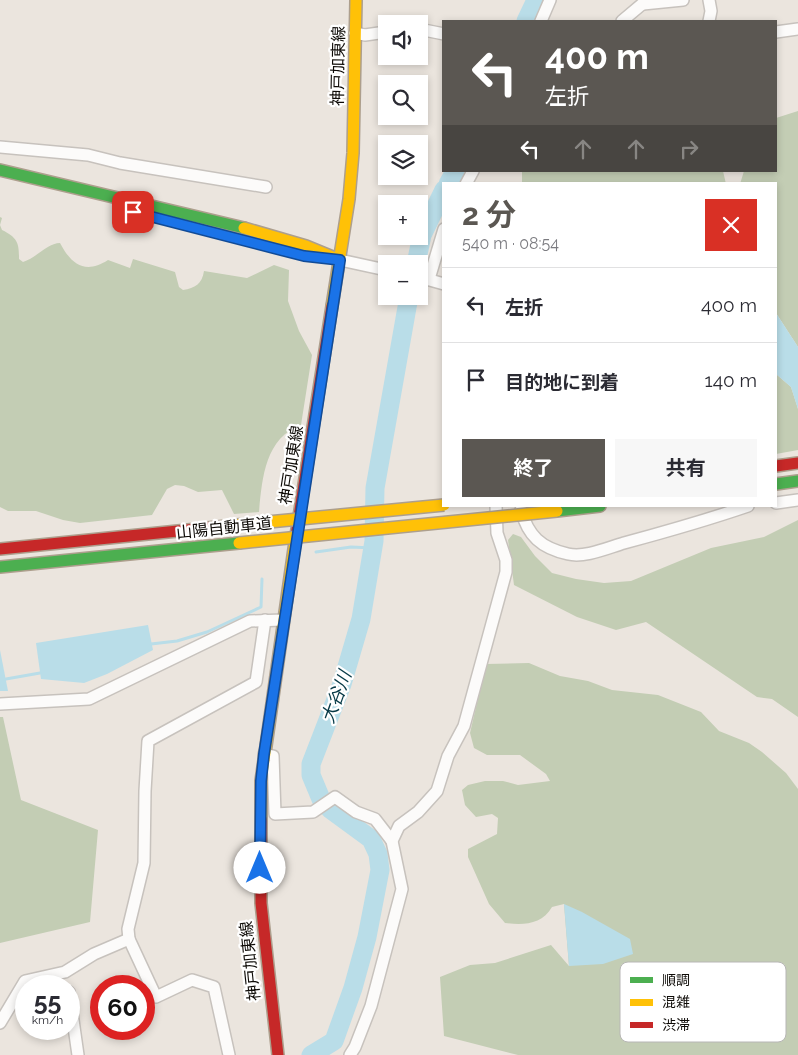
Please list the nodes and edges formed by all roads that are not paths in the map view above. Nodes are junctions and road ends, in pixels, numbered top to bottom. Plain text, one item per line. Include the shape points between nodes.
1 (356, 0) edge
2 (550, 0) edge
3 (683, 0) edge
4 (709, 0) edge
5 (646, 2) edge
6 (541, 20) edge
7 (623, 20) edge
8 (709, 20) edge
9 (798, 29) edge
10 (428, 31) edge
11 (355, 32) junction
12 (777, 32) edge
13 (378, 33) edge
14 (442, 34) edge
15 (0, 147) edge
16 (0, 170) edge
17 (0, 179) edge
18 (266, 187) dead end
19 (442, 234) edge
20 (225, 236) dead end
21 (269, 248) dead end
22 (340, 260) junction
23 (378, 268) edge
24 (428, 268) edge
25 (428, 279) edge
26 (442, 283) edge
27 (798, 463) edge
28 (777, 466) edge
29 (798, 482) edge
30 (777, 484) edge
31 (798, 500) edge
32 (777, 503) edge
33 (442, 505) edge
34 (496, 507) edge
35 (520, 507) edge
36 (591, 507) edge
37 (745, 507) edge
38 (0, 549) edge
39 (0, 569) edge
40 (265, 620) junction
41 (283, 620) junction
42 (0, 704) edge
43 (264, 754) junction
44 (392, 842) junction
45 (130, 939) junction
46 (65, 972) junction
47 (66, 975) edge
48 (0, 1023) edge
49 (76, 1040) edge
50 (78, 1055) edge
51 (229, 1055) edge
52 (278, 1055) edge
53 (350, 1055) edge

1 - 11 main road, 神戸加東線
2 - 6 street
3 - 5 street
4 - 8 street
5 - 7 street
9 - 12 street
10 - 14 street
11 - 13 street via 365,35
11 - 22 main road, 神戸加東線 via 352,173
15 - 18 street via 88,155
16 - 22 main road via 236,226 306,246
17 - 20 main road
19 - 24 street
21 - 22 main road
22 - 23 street
22 - 41 main road, 神戸加東線
25 - 26 street
27 - 28 main road
29 - 30 main road
31 - 32 street
33 - 38 main road, 山陽自動車道, bridge
34 - 44 street via 497,533 506,560 506,572 464,726 448,756 437,791 400,826
35 - 37 street via 526,527 536,541 569,554 601,550
36 - 39 main road, 山陽自動車道, bridge
40 - 41 street
40 - 42 street via 250,621 89,699
40 - 45 street via 256,682 148,741 144,863 128,929
41 - 43 main road, 神戸加東線
43 - 44 street via 273,756 275,814 313,812 335,797 356,812 375,819
43 - 52 main road, 神戸加東線 via 260,903
44 - 53 street via 402,889 371,1006
45 - 46 street via 94,954
45 - 51 street via 156,997 192,980 214,987
46 - 47 street
46 - 48 street via 25,981
49 - 50 street

